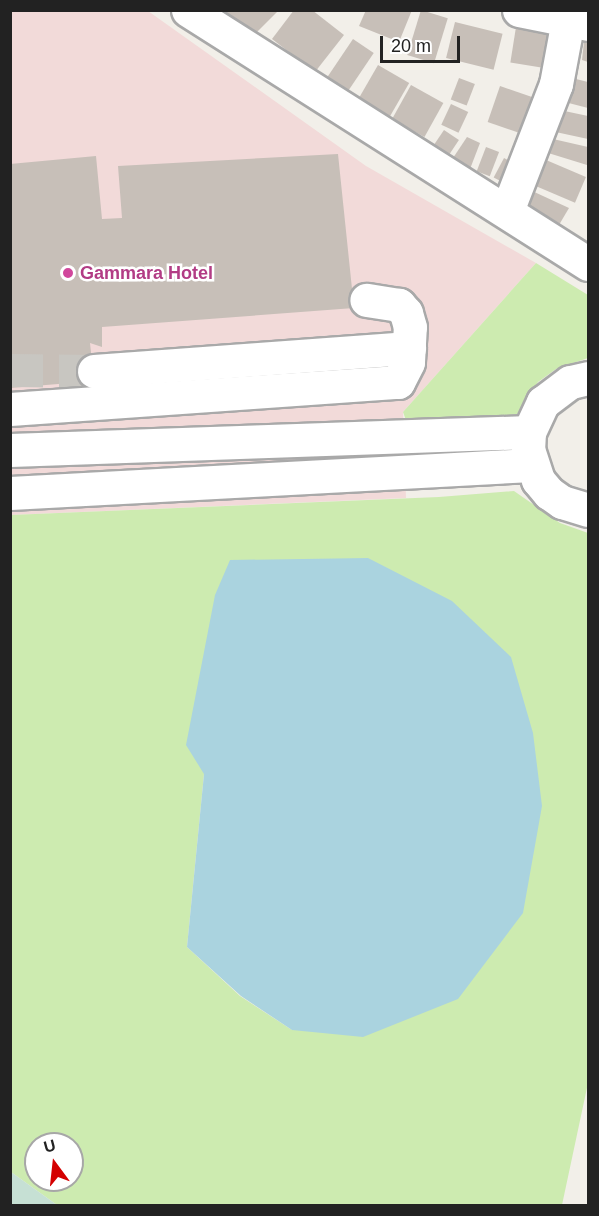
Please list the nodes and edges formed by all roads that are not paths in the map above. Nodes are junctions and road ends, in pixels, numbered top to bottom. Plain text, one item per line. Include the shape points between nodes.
1 (188, 10) edge
2 (519, 10) edge
3 (578, 22) edge
4 (507, 211) junction
5 (588, 264) edge
6 (366, 300) dead end
7 (409, 348) junction
8 (290, 357) junction
9 (94, 370) tunnel mouth
10 (588, 378) edge
11 (292, 389) junction
12 (162, 397) junction
13 (10, 409) edge
14 (529, 432) junction
15 (164, 447) junction
16 (10, 450) edge
17 (531, 465) junction
18 (166, 486) junction
19 (10, 493) edge
20 (588, 510) edge

1 - 4 street
2 - 3 street
3 - 4 street
4 - 5 street
6 - 7 street via 399,305 406,313
7 - 8 street
7 - 11 street via 405,373 398,382
8 - 9 street
8 - 11 street
10 - 14 street via 555,390 543,402
11 - 12 street
12 - 13 street
12 - 15 street
14 - 15 street
14 - 17 street
15 - 16 street
15 - 18 street
17 - 18 street
17 - 20 street via 549,493 562,502
18 - 19 street

